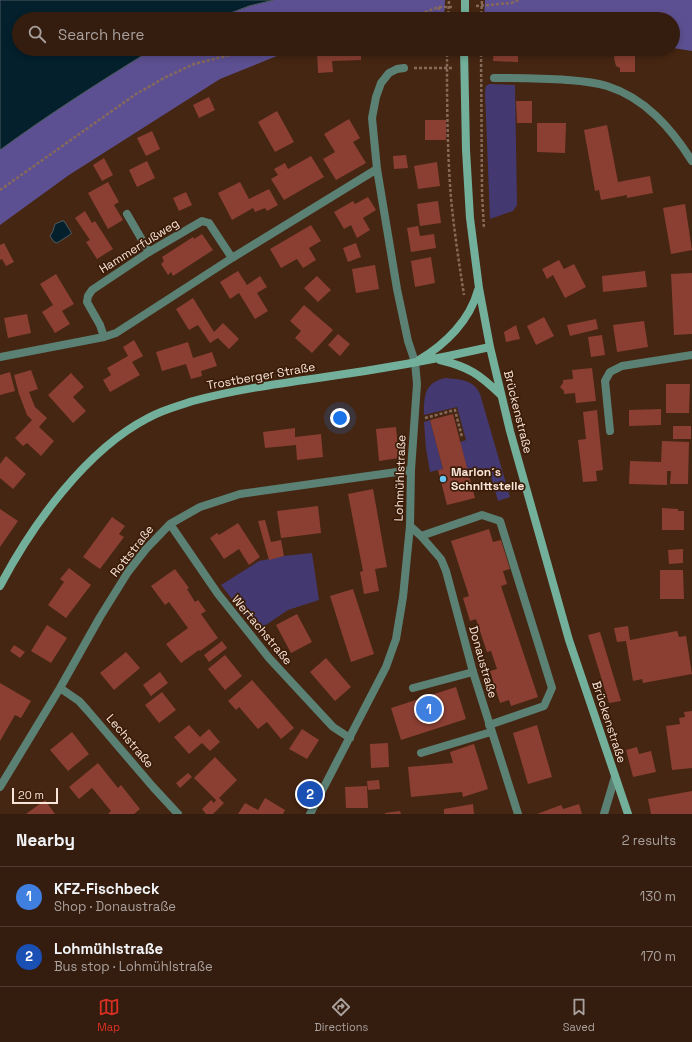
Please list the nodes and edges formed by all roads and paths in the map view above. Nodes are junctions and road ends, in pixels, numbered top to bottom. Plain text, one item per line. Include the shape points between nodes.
1 (449, 0) edge
2 (465, 0) edge
3 (482, 0) edge
4 (439, 7) dead end
5 (439, 12) edge
6 (448, 12) edge
7 (465, 12) edge
8 (481, 12) edge
9 (226, 56) edge
10 (447, 56) edge
11 (464, 56) edge
12 (481, 56) edge
13 (404, 68) joint
14 (447, 68) junction
15 (480, 78) junction
16 (494, 78) joint
17 (692, 161) edge
18 (377, 169) junction
19 (0, 190) edge
20 (127, 214) dead end
21 (485, 233) dead end
22 (149, 252) junction
23 (232, 258) junction
24 (479, 288) junction
25 (464, 295) dead end
26 (104, 337) junction
27 (490, 346) junction
28 (692, 355) edge
29 (0, 357) edge
30 (437, 359) junction
31 (415, 362) junction
32 (501, 395) junction
33 (415, 419) junction
34 (610, 431) dead end
35 (462, 437) dead end
36 (411, 470) junction
37 (170, 524) junction
38 (410, 526) junction
39 (421, 536) junction
40 (0, 586) edge
41 (472, 672) junction
42 (60, 688) junction
43 (413, 688) dead end
44 (490, 729) junction
45 (350, 738) junction
46 (421, 753) dead end
47 (615, 777) junction
48 (0, 787) edge
49 (178, 814) edge
50 (310, 814) edge
51 (518, 814) edge
52 (604, 814) edge
53 (628, 814) edge

1 - 6 path, bridge
2 - 7 main road, bridge
3 - 8 path, bridge
4 - 5 path
9 - 19 path via 194,64 136,94
10 - 14 path
11 - 24 main road, Brückenstraße via 469,211
12 - 15 path
13 - 14 path
13 - 18 street via 389,73 381,83 376,97 372,118
14 - 25 path via 451,197
15 - 16 path
15 - 21 path
16 - 17 street via 580,81 617,89 660,118 673,132
18 - 23 street
18 - 31 street via 397,289
20 - 22 street
22 - 23 street, Hammerfußweg via 202,221 209,223
22 - 26 street, Hammerfußweg via 92,290 88,296 87,302
23 - 26 street via 116,333
24 - 27 main road, Brückenstraße
24 - 31 main road via 465,319 454,333 435,350
26 - 29 street
27 - 30 main road, Trostberger Straße
27 - 32 main road, Brückenstraße
28 - 34 street via 622,366 610,372 605,381
30 - 31 main road, Trostberger Straße
30 - 32 main road via 460,365 476,373
31 - 33 street, Lohmühlstraße
31 - 40 main road, Trostberger Straße via 223,393 169,408 148,417 114,441 76,476 29,535
32 - 47 main road, Brückenstraße via 569,640
33 - 35 path via 455,410
33 - 36 street, Lohmühlstraße
36 - 37 street, Rottstraße via 240,494 200,507
36 - 38 street, Lohmühlstraße
37 - 42 street, Rottstraße via 128,572
37 - 45 street, Wertachstraße via 218,594 269,658 333,728
38 - 39 street, Donaustraße
38 - 45 street, Lohmühlstraße via 396,639 386,667
39 - 41 street, Donaustraße via 441,559 446,571
39 - 44 street via 482,515 500,522 552,688 544,706
41 - 43 street
41 - 44 street, Donaustraße
42 - 48 street, Rottstraße
42 - 49 street, Lechstraße via 88,711
44 - 46 street
44 - 51 street, Donaustraße
45 - 50 street, Lohmühlstraße
47 - 52 street
47 - 53 main road, Brückenstraße

